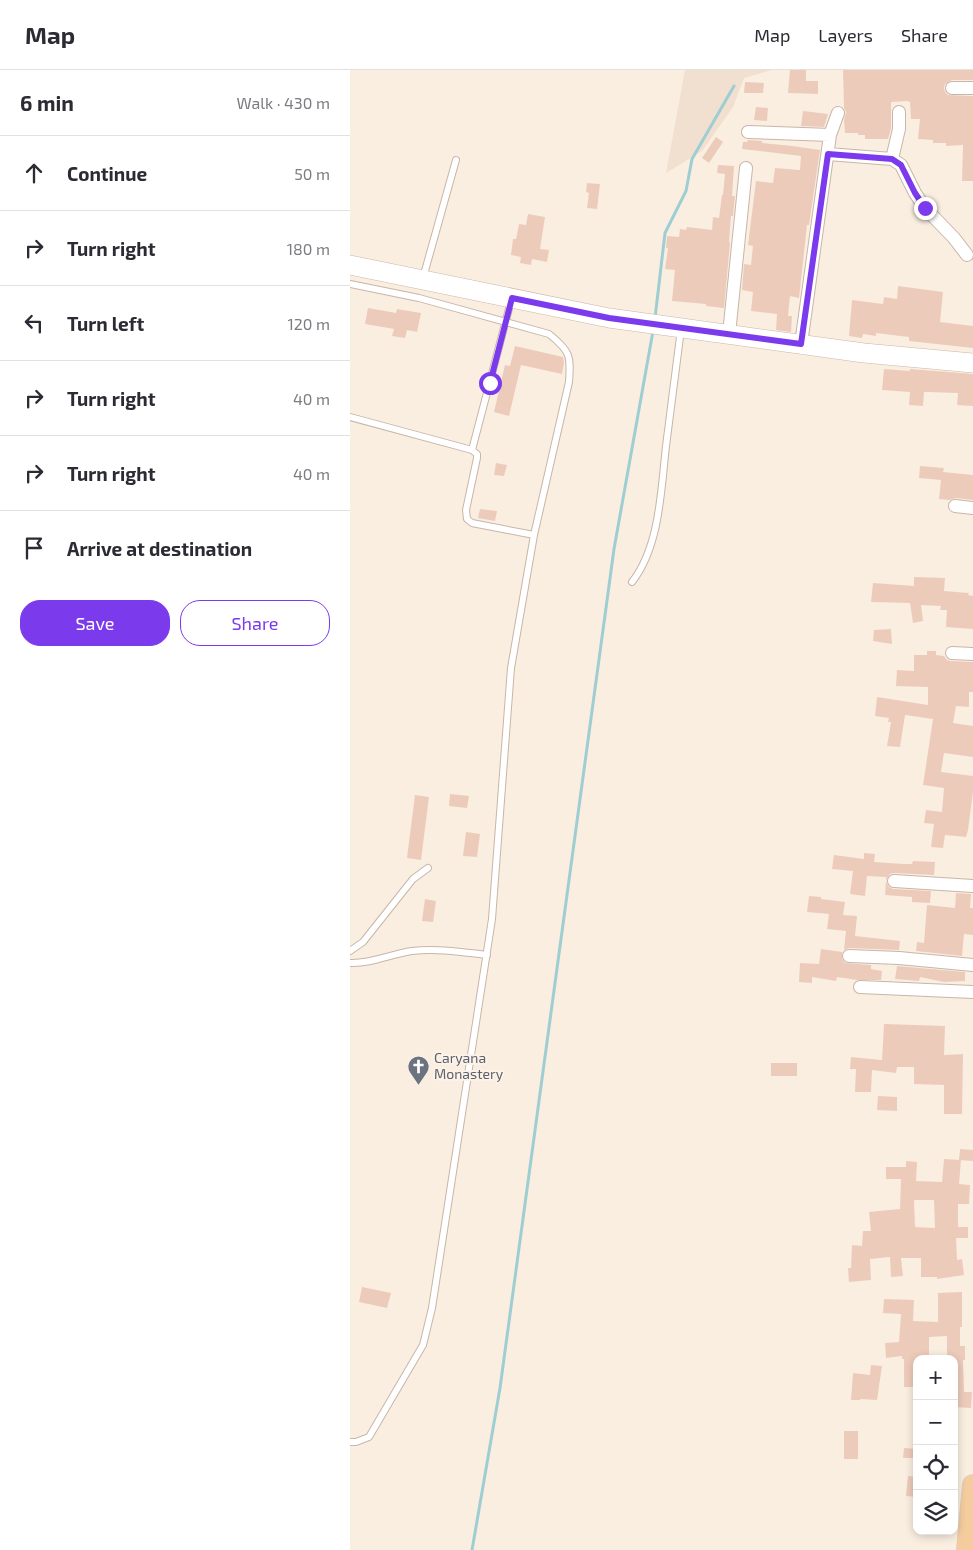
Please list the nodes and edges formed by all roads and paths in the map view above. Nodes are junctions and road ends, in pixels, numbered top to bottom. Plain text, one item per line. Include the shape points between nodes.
1 (952, 88) dead end
2 (973, 88) edge
3 (899, 112) dead end
4 (838, 113) dead end
5 (748, 132) dead end
6 (830, 135) junction
7 (828, 154) junction
8 (892, 159) junction
9 (456, 160) dead end
10 (746, 168) dead end
11 (967, 254) dead end
12 (350, 265) edge
13 (423, 279) junction
14 (350, 284) edge
15 (512, 298) junction
16 (505, 321) junction
17 (681, 328) junction
18 (730, 334) junction
19 (801, 344) junction
20 (973, 363) edge
21 (350, 417) edge
22 (472, 450) junction
23 (954, 506) dead end
24 (973, 508) edge
25 (534, 535) junction
26 (632, 582) dead end
27 (952, 653) dead end
28 (973, 654) edge
29 (428, 868) dead end
30 (894, 881) dead end
31 (973, 886) edge
32 (350, 952) edge
33 (487, 955) junction
34 (848, 956) dead end
35 (350, 963) edge
36 (973, 965) edge
37 (860, 987) dead end
38 (973, 992) edge
39 (350, 1442) edge
40 (973, 1485) edge
41 (967, 1550) edge

1 - 2 street
3 - 8 street via 899,129
4 - 6 street
5 - 6 street
6 - 7 street
7 - 8 street
7 - 19 street
8 - 11 street via 901,165 925,208
9 - 13 lane
10 - 18 street
12 - 13 street
13 - 15 street
14 - 16 lane
15 - 16 lane
15 - 17 street via 609,318
16 - 22 lane
16 - 25 lane via 549,334 564,346 570,361 569,382
17 - 18 street
17 - 26 lane via 651,545 641,570
18 - 19 street
19 - 20 street
21 - 22 lane
22 - 25 lane via 477,458 467,519 472,523
23 - 24 street
25 - 33 lane via 511,668
27 - 28 street
29 - 32 lane via 413,879 363,942
30 - 31 street
33 - 35 lane via 412,951
33 - 39 lane via 445,1235 423,1345 369,1437
34 - 36 street
37 - 38 street
40 - 41 main road

